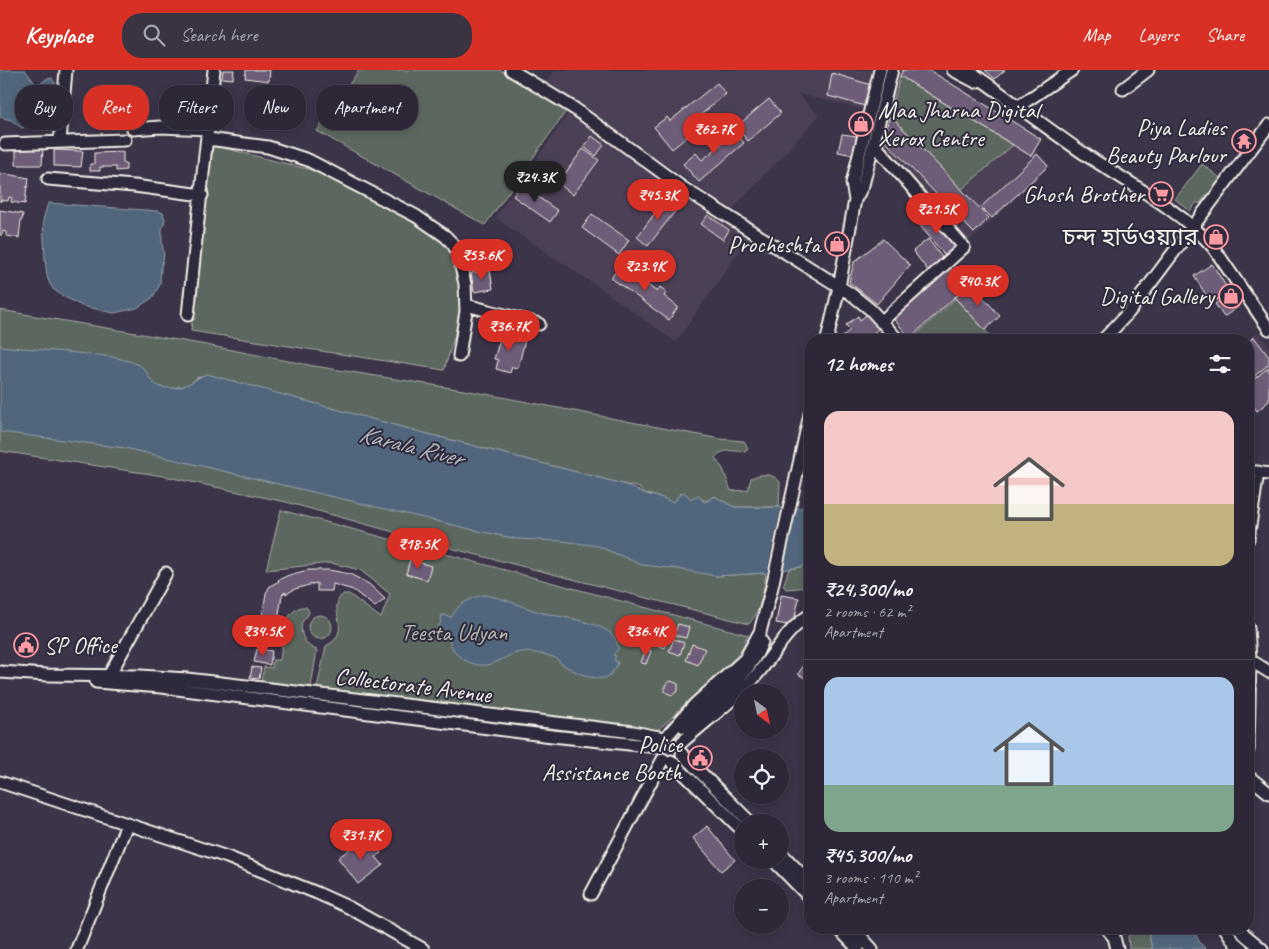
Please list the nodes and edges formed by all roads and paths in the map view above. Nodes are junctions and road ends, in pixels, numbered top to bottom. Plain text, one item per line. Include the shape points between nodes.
1 (66, 70) edge
2 (214, 70) edge
3 (511, 70) edge
4 (880, 70) edge
5 (892, 70) edge
6 (953, 70) edge
7 (968, 70) edge
8 (1072, 70) edge
9 (1148, 70) edge
10 (1123, 89) dead end
11 (1019, 106) junction
12 (149, 128) edge
13 (1268, 128) edge
14 (208, 134) junction
15 (125, 140) dead end
16 (60, 142) junction
17 (5, 144) dead end
18 (874, 144) junction
19 (48, 179) dead end
20 (202, 196) junction
21 (855, 200) junction
22 (1193, 228) junction
23 (840, 287) junction
24 (466, 305) junction
25 (188, 315) dead end
26 (882, 322) junction
27 (539, 324) dead end
28 (1269, 329) edge
29 (828, 334) edge
30 (893, 334) edge
31 (1109, 334) edge
32 (459, 356) dead end
33 (804, 429) edge
34 (1258, 472) edge
35 (1254, 499) edge
36 (166, 573) dead end
37 (772, 587) junction
38 (804, 619) edge
39 (1254, 663) edge
40 (3, 672) edge
41 (1269, 672) edge
42 (108, 679) junction
43 (312, 700) junction
44 (446, 710) junction
45 (445, 723) junction
46 (671, 742) junction
47 (667, 760) junction
48 (1254, 781) edge
49 (0, 782) edge
50 (1269, 793) edge
51 (742, 814) edge
52 (734, 823) edge
53 (127, 824) junction
54 (789, 861) edge
55 (782, 869) edge
56 (804, 877) edge
57 (804, 892) edge
58 (591, 894) dead end
59 (844, 934) edge
60 (858, 934) edge
61 (1111, 934) edge
62 (1229, 934) edge
63 (1244, 934) edge
64 (77, 949) edge
65 (423, 949) edge
66 (858, 949) edge
67 (872, 949) edge
68 (1117, 949) edge
69 (1242, 949) edge
70 (1262, 949) edge

1 - 16 street
2 - 14 street
3 - 23 street via 572,107 682,188
4 - 21 street via 852,183
5 - 18 street
6 - 11 street
7 - 11 street
8 - 11 street
9 - 10 street
11 - 22 street
12 - 14 street
13 - 22 street
14 - 20 street
14 - 24 street via 268,147 308,160 416,216 453,244 465,284
15 - 16 street
16 - 17 street
18 - 21 street via 863,186
18 - 26 street via 964,247
19 - 20 street
20 - 25 street
21 - 23 street
22 - 28 street via 1213,247
22 - 31 street
23 - 26 street
23 - 29 street
24 - 27 street
24 - 32 street
26 - 30 street
33 - 37 street via 797,447 795,482
34 - 35 street
36 - 42 street
37 - 46 street via 745,659 695,704
37 - 46 street via 765,635 751,664
38 - 46 street via 744,688
39 - 41 street
40 - 42 street, Collectorate Avenue via 13,678
42 - 43 street, Collectorate Avenue via 161,687
43 - 44 street, Collectorate Avenue
43 - 45 street, Collectorate Avenue
44 - 45 street
44 - 46 street, Collectorate Avenue via 528,717 633,732
45 - 46 street, Collectorate Avenue
46 - 47 street via 660,755
46 - 47 street via 678,759
46 - 51 street
47 - 52 street
47 - 58 street
48 - 50 street
49 - 53 street
53 - 64 street
53 - 65 street via 227,857 317,893
54 - 56 street
55 - 57 street
59 - 66 street
60 - 67 street
61 - 68 street
62 - 69 street
63 - 70 street

